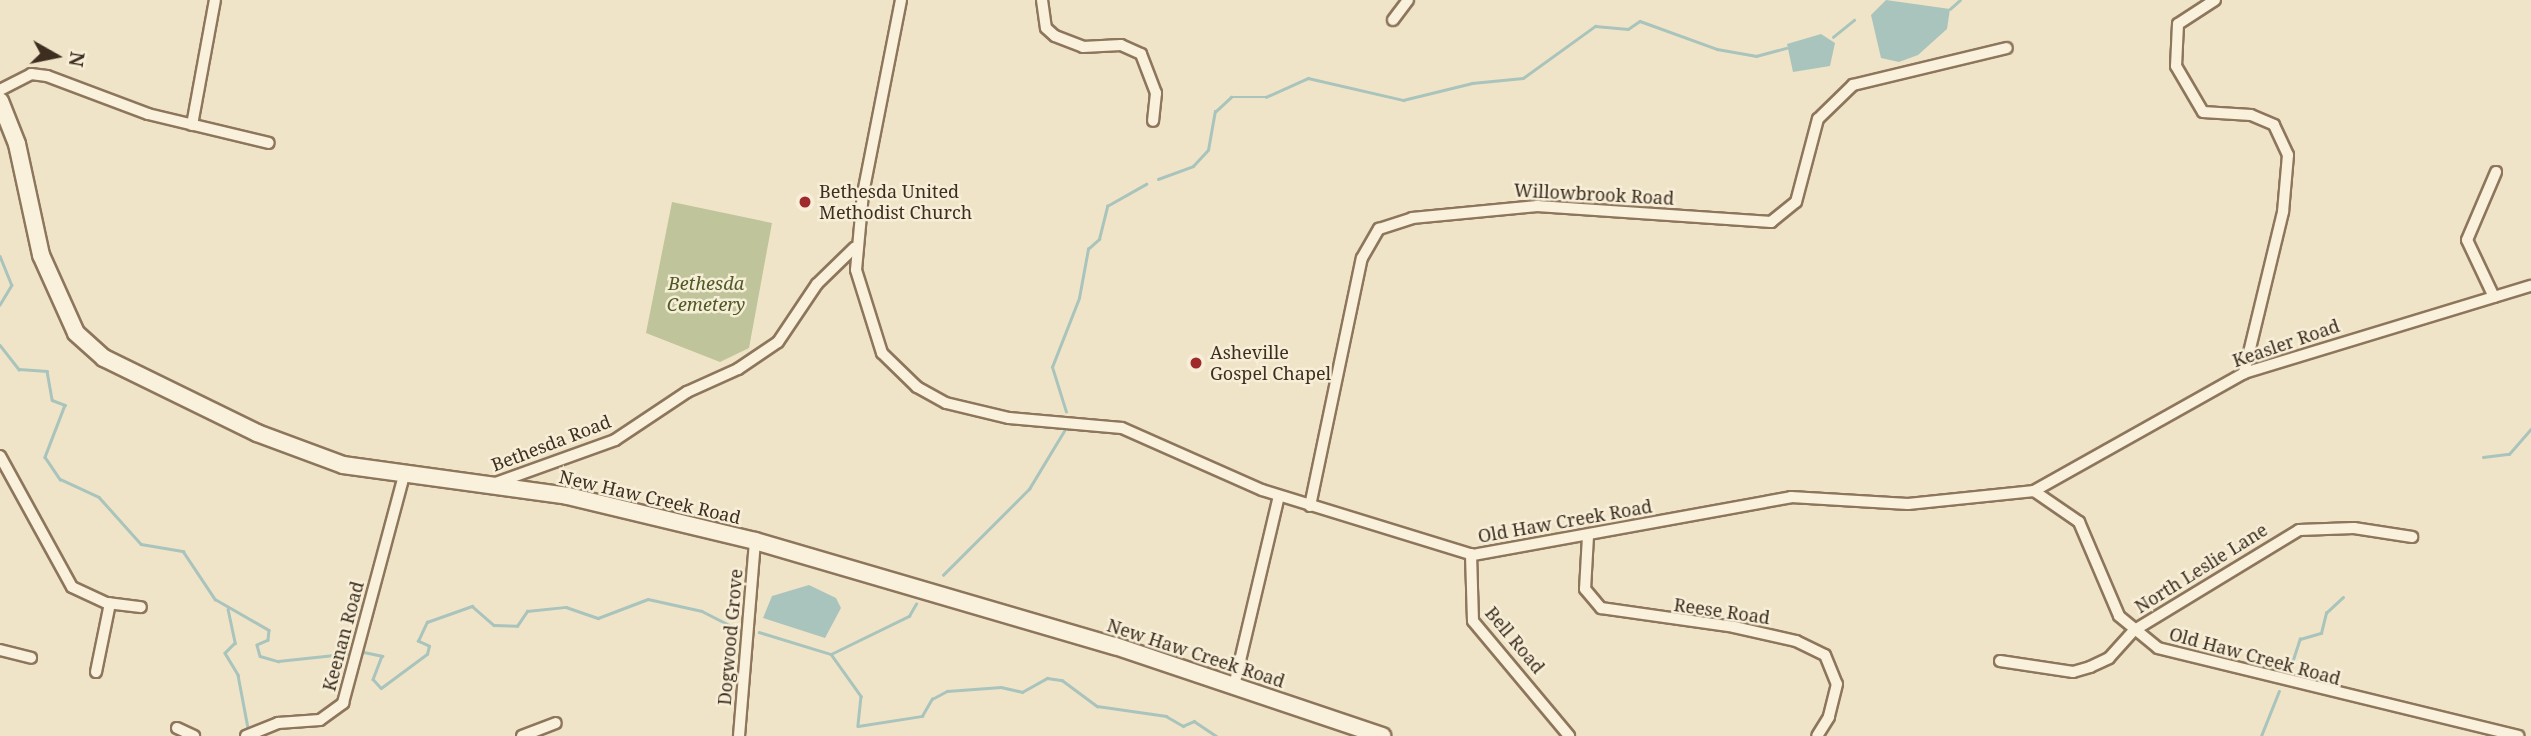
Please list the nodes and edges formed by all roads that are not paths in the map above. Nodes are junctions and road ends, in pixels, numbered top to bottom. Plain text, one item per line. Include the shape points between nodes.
1 (215, 0) edge
2 (901, 0) edge
3 (1042, 0) edge
4 (1408, 0) edge
5 (2215, 0) edge
6 (1393, 20) dead end
7 (2007, 48) dead end
8 (0, 90) edge
9 (0, 101) edge
10 (1153, 121) dead end
11 (192, 125) junction
12 (269, 143) dead end
13 (2496, 172) dead end
14 (855, 248) junction
15 (2531, 286) edge
16 (2494, 297) junction
17 (2244, 373) junction
18 (0, 456) edge
19 (4, 474) edge
20 (404, 475) junction
21 (480, 489) junction
22 (2034, 491) junction
23 (1279, 496) junction
24 (1310, 506) junction
25 (1588, 536) junction
26 (2412, 537) dead end
27 (755, 541) junction
28 (1471, 554) junction
29 (110, 603) junction
30 (141, 607) dead end
31 (2133, 631) junction
32 (0, 650) edge
33 (31, 658) dead end
34 (2000, 661) dead end
35 (96, 672) dead end
36 (1234, 686) junction
37 (556, 723) dead end
38 (177, 729) dead end
39 (194, 736) edge
40 (246, 736) edge
41 (522, 736) edge
42 (739, 736) edge
43 (1382, 736) edge
44 (1569, 736) edge
45 (1816, 736) edge
46 (2518, 736) edge

1 - 11 street
2 - 14 street, Old Haw Creek Road
3 - 10 street via 1046,28 1055,36 1083,47 1121,45 1141,54 1156,93
4 - 6 street
5 - 17 street via 2178,24 2176,66 2203,111 2251,115 2274,125 2288,155 2283,212
7 - 24 street, Willowbrook Road via 1853,85 1818,119 1796,202 1771,222 1535,206 1412,218 1379,229 1363,258
8 - 11 street via 32,74 47,76
9 - 20 street, New Haw Creek Road via 17,144 41,254 65,316 87,346 296,450
11 - 12 street
13 - 16 street via 2467,240
14 - 21 street, Bethesda Road via 817,284 778,342 738,369 687,392 615,440
14 - 23 street, Old Haw Creek Road via 858,287 882,353 930,396 1009,418 1118,427
15 - 16 street, Keasler Road
16 - 17 street, Keasler Road
17 - 22 street, Keasler Road
18 - 19 street
19 - 29 street via 72,587
20 - 21 street, New Haw Creek Road
20 - 40 street, Keenan Road via 346,696 334,714
21 - 27 street, New Haw Creek Road via 578,498
22 - 25 street, Old Haw Creek Road via 1908,505 1791,497
22 - 31 street, Old Haw Creek Road via 2079,522 2113,606
23 - 24 street, Old Haw Creek Road
23 - 36 street
24 - 28 street, Old Haw Creek Road
25 - 28 street, Old Haw Creek Road
25 - 45 street, Reese Road via 1585,590 1601,608 1734,627 1807,644 1825,655 1837,684 1829,717
26 - 31 street, North Leslie Lane via 2354,528 2299,530
27 - 36 street, New Haw Creek Road
27 - 42 street, Dogwood Grove
28 - 44 street, Bell Road via 1473,621
29 - 30 street
29 - 35 street
31 - 34 street, North Leslie Lane via 2109,658 2073,672
31 - 46 street, Old Haw Creek Road via 2190,659
32 - 33 street
36 - 43 street, New Haw Creek Road
37 - 41 street
38 - 39 street

